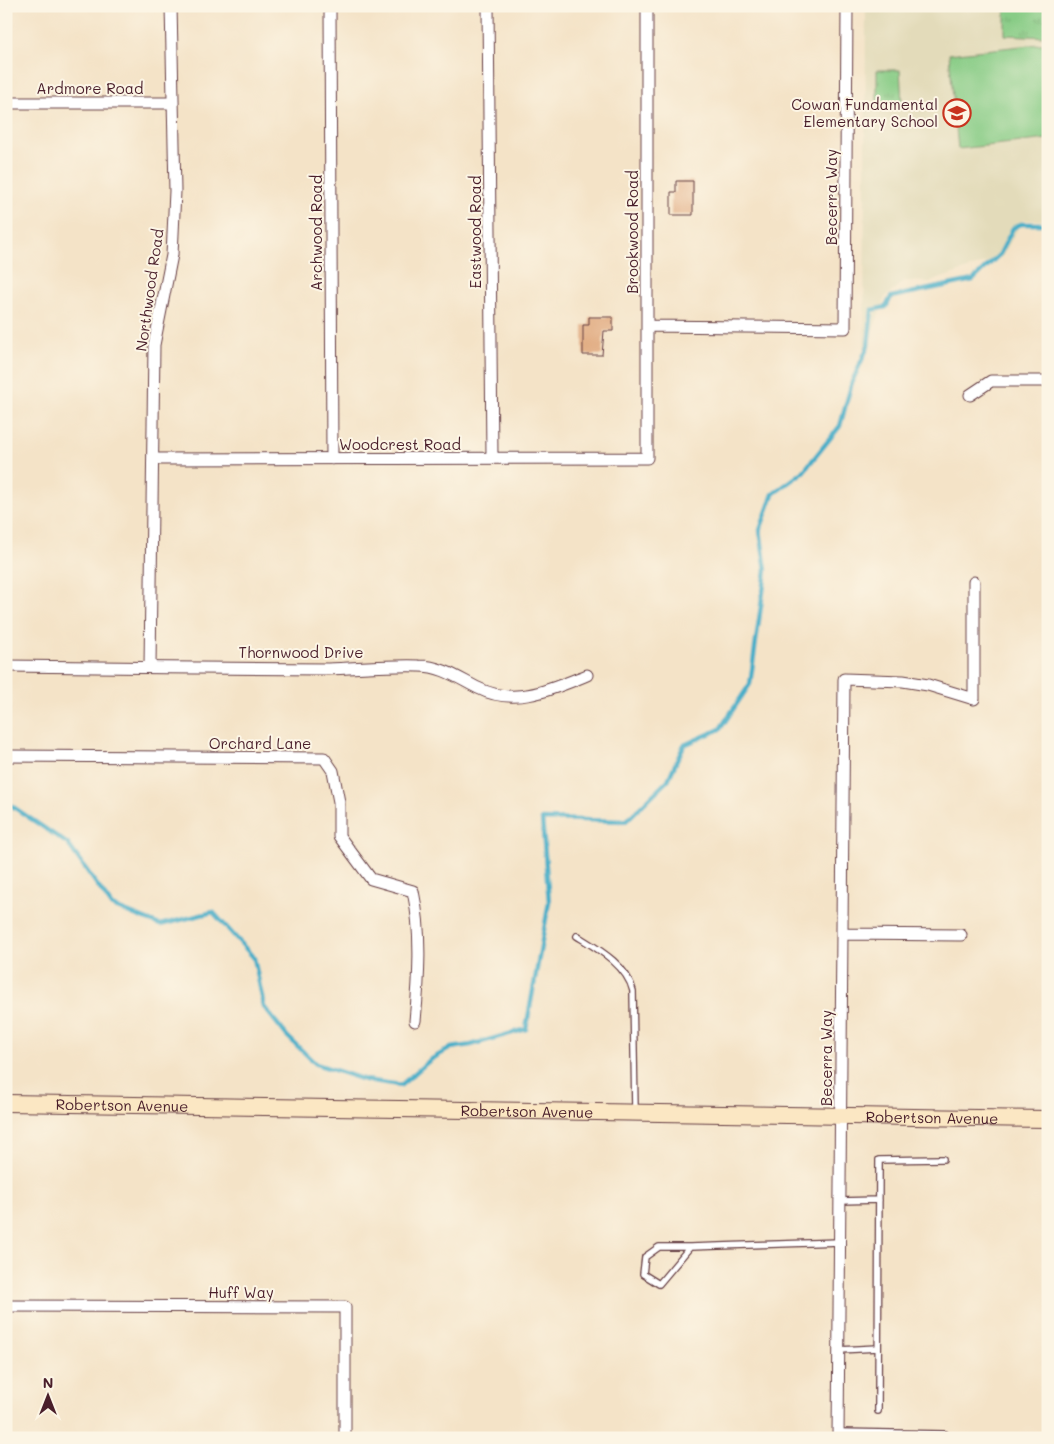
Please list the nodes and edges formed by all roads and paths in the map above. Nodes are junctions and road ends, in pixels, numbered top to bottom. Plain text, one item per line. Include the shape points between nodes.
1 (171, 6) edge
2 (330, 6) edge
3 (488, 6) edge
4 (647, 6) edge
5 (847, 6) edge
6 (6, 103) edge
7 (173, 103) junction
8 (647, 326) junction
9 (1048, 381) edge
10 (970, 395) dead end
11 (492, 458) junction
12 (647, 458) joint
13 (153, 459) junction
14 (332, 459) junction
15 (974, 582) dead end
16 (6, 666) edge
17 (150, 667) junction
18 (586, 675) dead end
19 (6, 756) edge
20 (842, 934) junction
21 (961, 935) dead end
22 (577, 936) dead end
23 (415, 1021) dead end
24 (6, 1103) edge
25 (636, 1112) junction
26 (840, 1116) junction
27 (1048, 1119) edge
28 (943, 1159) dead end
29 (879, 1200) junction
30 (840, 1201) junction
31 (840, 1242) junction
32 (690, 1247) junction
33 (6, 1306) edge
34 (878, 1348) junction
35 (839, 1350) junction
36 (878, 1411) dead end
37 (838, 1435) edge
38 (345, 1438) edge
39 (945, 1438) edge

1 - 7 street, Northwood Road
2 - 14 street, Archwood Road
3 - 11 street, Eastwood Road
4 - 8 street, Brookwood Road
5 - 8 street, Becerra Way via 845,328
6 - 7 street, Ardmore Road
7 - 13 street, Northwood Road via 175,191 172,255 154,345
8 - 12 street, Brookwood Road
9 - 10 street via 991,381
11 - 12 street, Woodcrest Road
11 - 14 street, Woodcrest Road
13 - 14 street, Woodcrest Road
13 - 17 street, Northwood Road
15 - 20 street, Becerra Way via 974,699 903,681 844,679
16 - 17 street, Thornwood Drive
17 - 18 street, Thornwood Drive via 420,666 442,670 501,696 543,692
19 - 23 street, Orchard Lane via 324,758 333,771 339,836 352,856 371,879 413,891 419,969
20 - 21 street
20 - 26 street, Becerra Way
22 - 25 lane via 630,979
24 - 25 street, Robertson Avenue
25 - 26 street, Robertson Avenue
26 - 27 street, Robertson Avenue
26 - 30 street, Becerra Way
28 - 29 lane via 879,1160
29 - 30 lane
29 - 34 lane
30 - 31 street, Becerra Way
31 - 32 lane
31 - 35 street, Becerra Way
32 - 32 lane via 660,1284 643,1274 644,1257 659,1247
33 - 38 street, Huff Way via 345,1307
34 - 35 lane
34 - 36 lane
35 - 37 street, Becerra Way
37 - 39 lane via 945,1434

